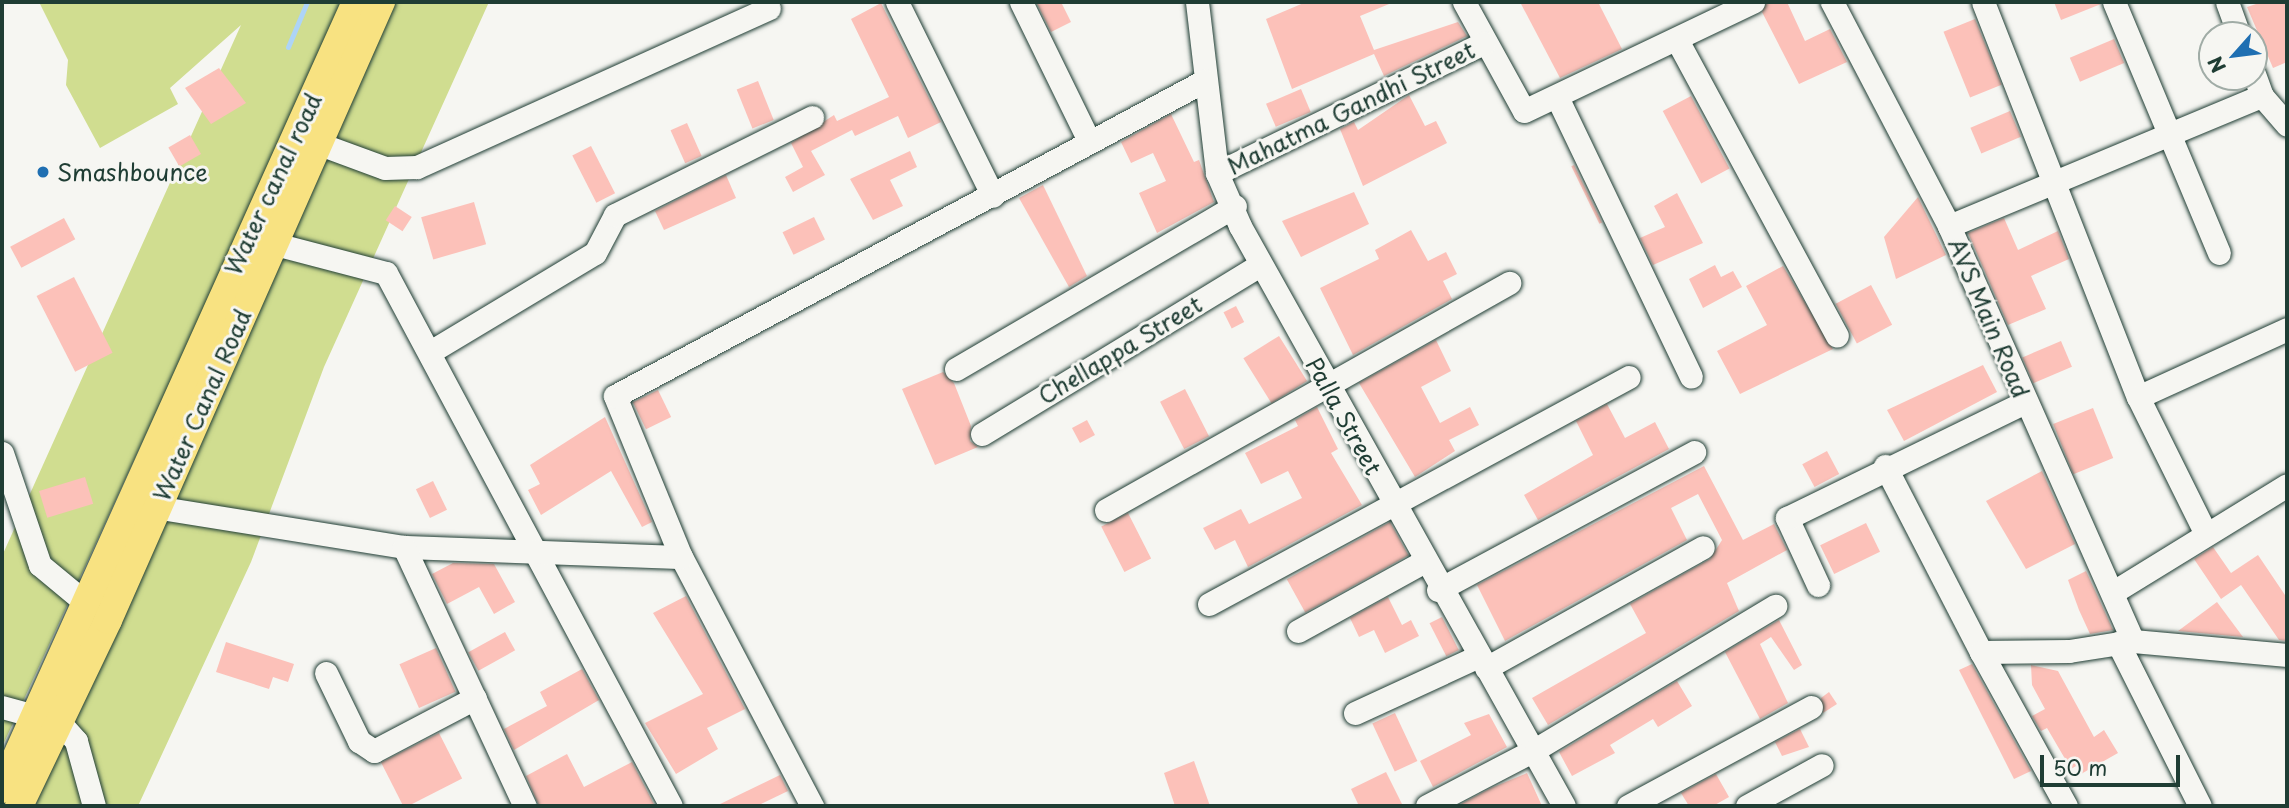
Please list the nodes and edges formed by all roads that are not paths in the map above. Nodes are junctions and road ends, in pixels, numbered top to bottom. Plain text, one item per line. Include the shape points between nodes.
1 (356, 2) edge
2 (381, 2) edge
3 (897, 2) edge
4 (1021, 2) edge
5 (1197, 2) edge
6 (1464, 2) edge
7 (1753, 2) edge
8 (1832, 2) edge
9 (1983, 2) edge
10 (2114, 2) edge
11 (2227, 2) edge
12 (769, 8) dead end
13 (2234, 21) edge
14 (1677, 40) junction
15 (1484, 43) junction
16 (1204, 80) junction
17 (2246, 91) edge
18 (2262, 91) edge
19 (1557, 97) junction
20 (812, 117) dead end
21 (2287, 125) edge
22 (2166, 133) junction
23 (1089, 141) junction
24 (317, 143) junction
25 (1217, 173) junction
26 (2055, 179) junction
27 (993, 196) junction
28 (1235, 206) junction
29 (1949, 226) junction
30 (260, 240) junction
31 (2219, 253) dead end
32 (1258, 266) junction
33 (1509, 283) dead end
34 (2287, 329) edge
35 (1837, 336) dead end
36 (430, 352) junction
37 (956, 369) dead end
38 (1628, 377) dead end
39 (1691, 377) dead end
40 (1329, 387) junction
41 (2138, 397) junction
42 (2025, 402) junction
43 (982, 435) dead end
44 (1694, 452) dead end
45 (2, 453) edge
46 (1885, 466) junction
47 (2287, 485) edge
48 (1391, 500) junction
49 (144, 505) junction
50 (1106, 510) dead end
51 (2206, 534) junction
52 (404, 547) junction
53 (1703, 547) dead end
54 (531, 552) junction
55 (681, 557) junction
56 (1423, 562) junction
57 (1818, 585) dead end
58 (1438, 590) junction
59 (2115, 591) junction
60 (87, 604) junction
61 (1209, 604) dead end
62 (1774, 606) dead end
63 (1298, 631) dead end
64 (2125, 642) junction
65 (1981, 652) junction
66 (2287, 655) edge
67 (1482, 662) junction
68 (326, 673) dead end
69 (475, 698) junction
70 (1811, 706) dead end
71 (2, 707) edge
72 (1355, 713) dead end
73 (48, 719) junction
74 (1536, 749) junction
75 (1822, 765) dead end
76 (2, 789) edge
77 (19, 806) edge
78 (94, 806) edge
79 (525, 806) edge
80 (671, 806) edge
81 (812, 806) edge
82 (1427, 806) edge
83 (1564, 806) edge
84 (1628, 806) edge
85 (1747, 806) edge
86 (2066, 806) edge
87 (2200, 806) edge

1 - 30 main road, Water canal road
2 - 24 main road, Water Canal Road
3 - 27 street
4 - 23 street
5 - 16 street, Palla Street
6 - 15 street
7 - 14 street
8 - 29 street, AVS Main Road
9 - 26 street
10 - 22 street
11 - 13 street
12 - 24 street via 417,167 384,168
14 - 19 street
14 - 35 street
15 - 19 street via 1524,111
15 - 25 street, Mahatma Gandhi Street
16 - 23 street
16 - 25 street, Palla Street
17 - 22 street
18 - 21 street
19 - 39 street
20 - 36 street via 615,215 595,253
22 - 26 street
22 - 31 street
23 - 27 street
24 - 30 main road, Water Canal Road
25 - 28 street, Palla Street
26 - 29 street
26 - 41 street
27 - 55 street via 615,396
28 - 32 street, Palla Street
28 - 37 street
29 - 42 street, AVS Main Road
30 - 36 street via 386,273
30 - 49 main road, Water Canal Road
32 - 40 street, Palla Street
32 - 43 street, Chellappa Street
33 - 40 street
34 - 41 street
36 - 54 street
38 - 48 street
40 - 48 street, Palla Street
40 - 50 street
41 - 51 street
42 - 46 street
42 - 59 street, AVS Main Road
44 - 58 street
45 - 60 street via 40,565
46 - 57 street via 1787,518
46 - 65 street
47 - 51 street
48 - 56 street, Palla Street
48 - 61 street
49 - 52 street
49 - 60 main road, Water canal road
49 - 73 main road, Water Canal Road
51 - 59 street
52 - 54 street
52 - 69 street
53 - 67 street
54 - 55 street
54 - 80 street
55 - 81 street
56 - 58 street, Palla Street
56 - 63 street
58 - 67 street, Palla Street
59 - 64 street, AVS Main Road
60 - 73 main road, Water canal road
62 - 74 street
64 - 65 street
64 - 66 street
64 - 87 street, AVS Main Road
65 - 86 street
67 - 72 street
67 - 74 street, Palla Street
68 - 69 street via 359,740 374,751
69 - 79 street
70 - 84 street
71 - 73 street
73 - 76 main road, Water canal road
73 - 77 main road, Water Canal Road
73 - 78 street via 76,741
74 - 82 street
74 - 83 street, Palla Street
75 - 85 street

